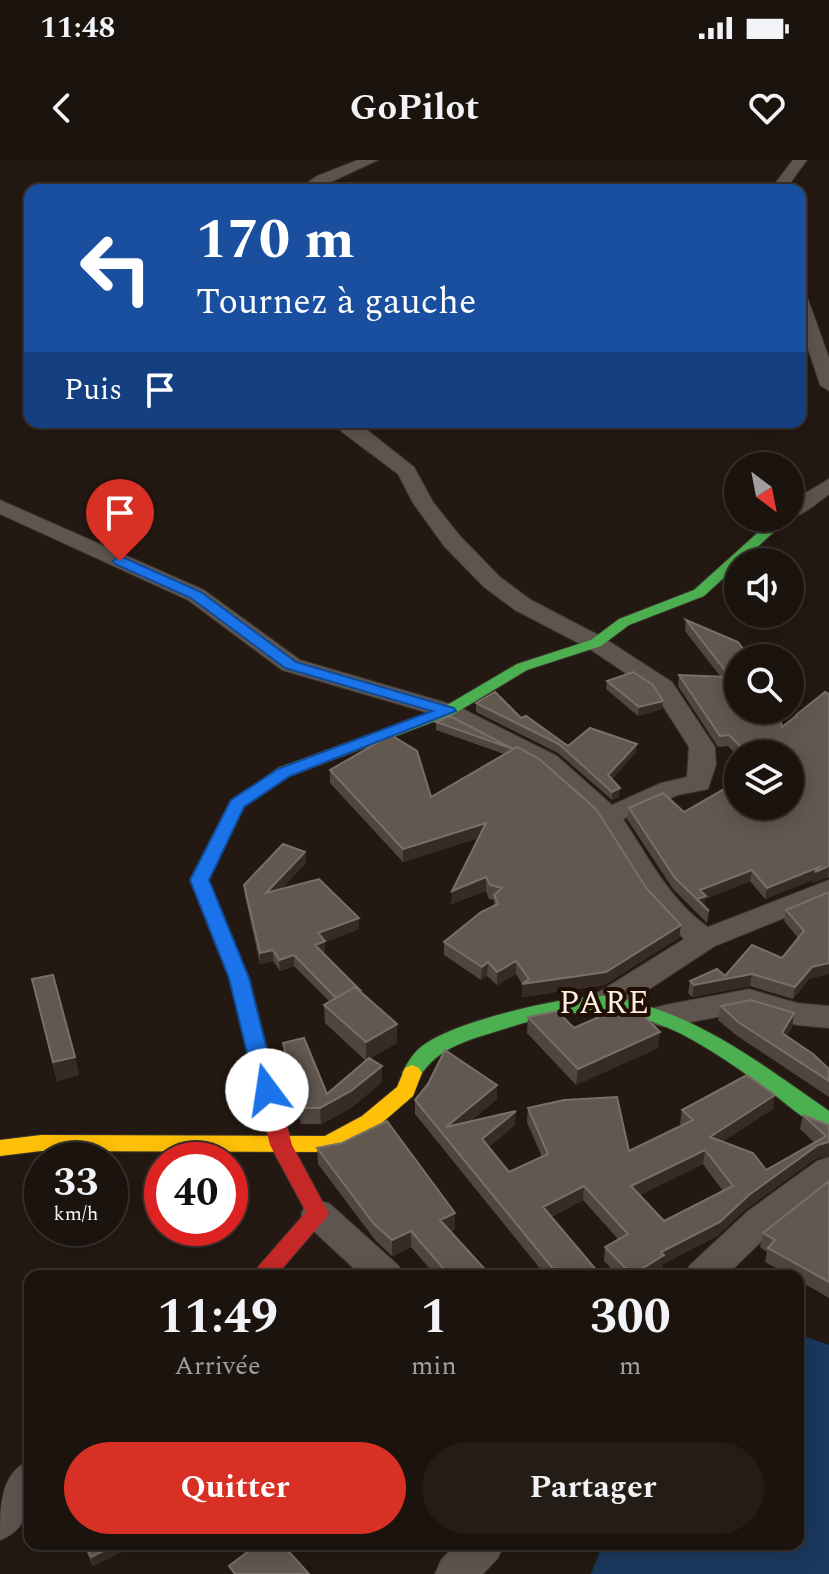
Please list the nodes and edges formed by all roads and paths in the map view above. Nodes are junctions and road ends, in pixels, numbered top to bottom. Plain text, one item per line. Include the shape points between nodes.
1 (371, 160) edge
2 (800, 160) edge
3 (314, 184) edge
4 (782, 184) edge
5 (806, 317) edge
6 (829, 385) edge
7 (349, 428) edge
8 (829, 485) edge
9 (804, 502) edge
10 (0, 506) edge
11 (767, 532) edge
12 (596, 643) junction
13 (448, 711) junction
14 (607, 815) junction
15 (829, 889) edge
16 (705, 939) junction
17 (605, 1003) junction
18 (665, 1016) junction
19 (829, 1017) edge
20 (829, 1122) edge
21 (281, 1145) junction
22 (0, 1148) edge
23 (829, 1170) edge
24 (318, 1214) junction
25 (267, 1270) edge
26 (379, 1270) edge
27 (708, 1270) edge
28 (24, 1487) edge
29 (0, 1521) edge
30 (478, 1550) edge
31 (456, 1574) edge

1 - 3 street
2 - 4 street
5 - 6 street
7 - 12 street via 407,471 452,541 492,582 523,605
8 - 9 street
10 - 13 street via 196,595 291,665
11 - 12 street via 699,593 624,622
12 - 13 street via 522,667
12 - 14 street via 663,687 702,747 699,783
13 - 14 street via 548,762
13 - 21 street via 284,772 237,804 199,880 239,978
14 - 16 street via 658,894
15 - 16 street
16 - 17 street
17 - 18 street
17 - 21 street via 518,1016 434,1045 414,1068 406,1091 369,1122 328,1144
18 - 19 street via 749,1000
18 - 20 street
21 - 22 street via 41,1143
21 - 24 street
23 - 27 street via 760,1221
24 - 25 street
24 - 26 street
28 - 29 street
30 - 31 street

